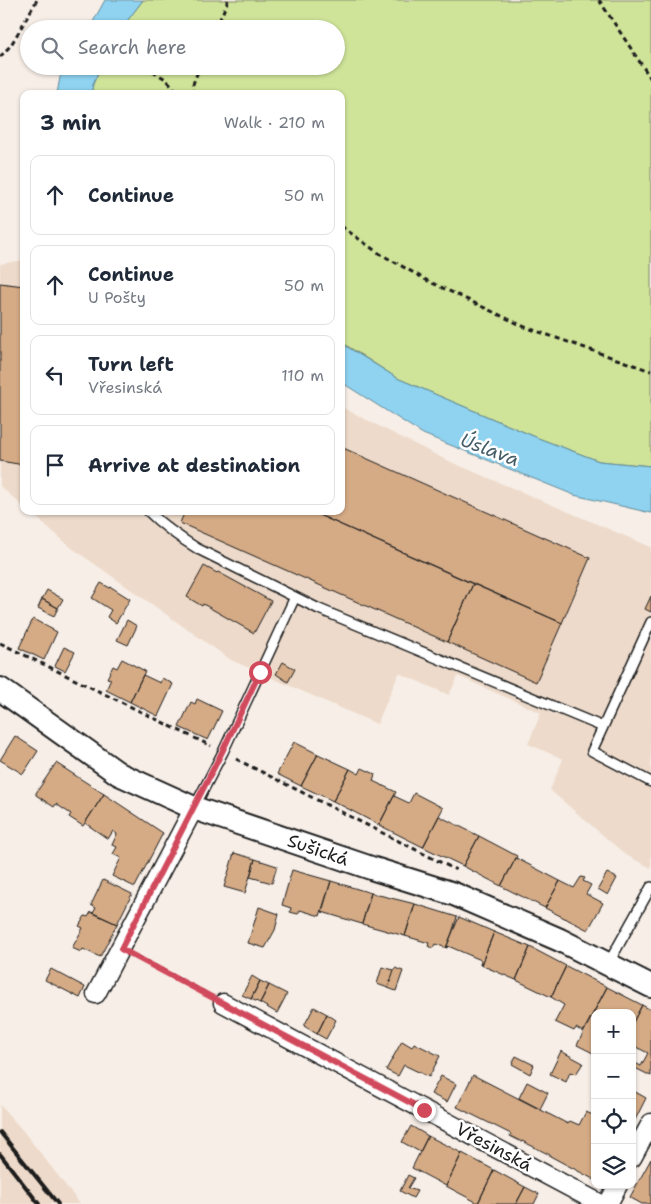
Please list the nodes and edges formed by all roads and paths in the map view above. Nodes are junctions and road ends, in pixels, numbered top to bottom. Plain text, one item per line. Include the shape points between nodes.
1 (37, 0) edge
2 (228, 0) edge
3 (599, 0) edge
4 (25, 20) edge
5 (220, 20) edge
6 (20, 29) edge
7 (0, 57) edge
8 (158, 75) edge
9 (196, 75) edge
10 (651, 79) edge
11 (175, 90) edge
12 (192, 90) edge
13 (345, 229) edge
14 (651, 371) edge
15 (151, 515) edge
16 (295, 597) junction
17 (651, 622) edge
18 (647, 642) edge
19 (0, 643) edge
20 (0, 689) edge
21 (603, 727) junction
22 (222, 752) junction
23 (651, 782) edge
24 (194, 808) junction
25 (457, 870) dead end
26 (651, 887) edge
27 (121, 949) junction
28 (608, 964) junction
29 (651, 986) edge
30 (96, 994) dead end
31 (223, 1003) joint
32 (651, 1122) edge
33 (636, 1150) edge
34 (616, 1189) edge
35 (601, 1204) edge
36 (608, 1204) edge

1 - 4 path
2 - 5 path
3 - 10 path
6 - 7 path
8 - 11 path
9 - 12 path
13 - 14 path via 377,252 428,281 525,327
15 - 16 lane via 198,549
16 - 21 lane
16 - 22 lane
17 - 18 lane
18 - 21 lane
19 - 22 path
20 - 24 street, Sušická via 119,774
21 - 23 lane via 592,751
22 - 24 lane
22 - 25 path
24 - 27 street
24 - 28 street, Sušická via 454,894
26 - 28 lane
27 - 30 street
27 - 31 path
28 - 29 street, Sušická
31 - 35 street, Vřesinská
32 - 33 street
34 - 36 street

